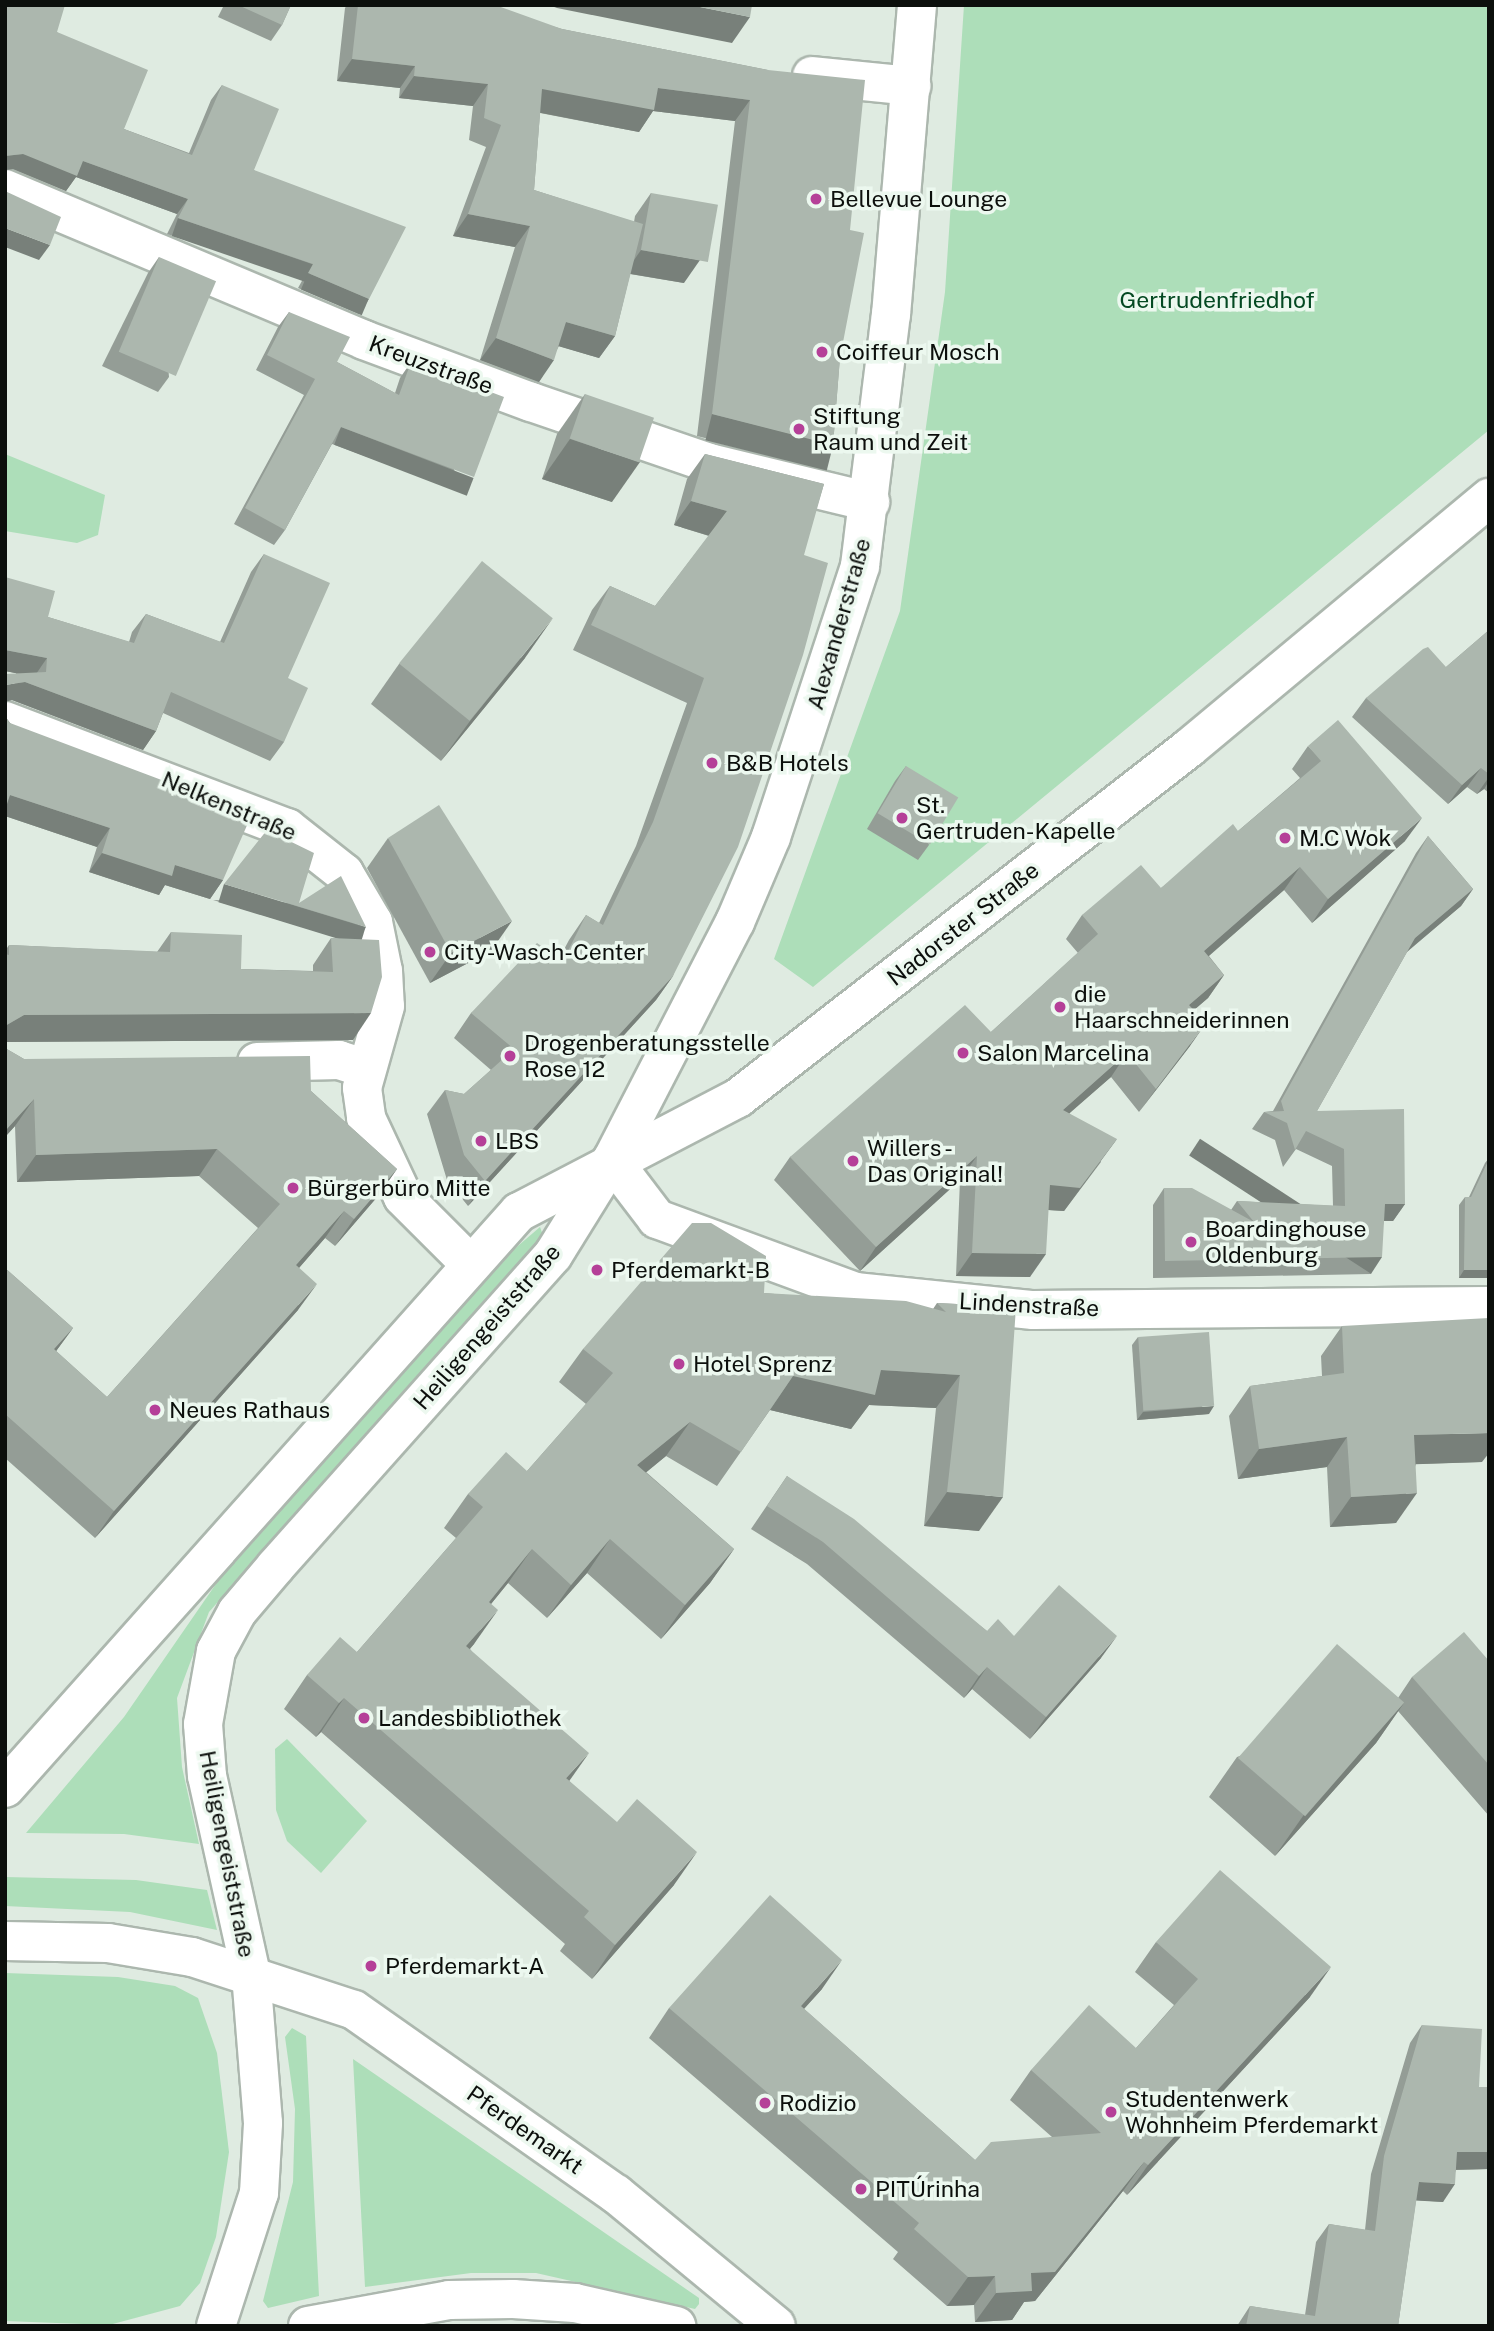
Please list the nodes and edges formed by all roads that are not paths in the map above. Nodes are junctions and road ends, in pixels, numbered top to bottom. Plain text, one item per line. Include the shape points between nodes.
1 (917, 5) edge
2 (770, 72) edge
3 (912, 86) junction
4 (5, 189) edge
5 (1489, 498) edge
6 (870, 502) junction
7 (5, 720) edge
8 (216, 1063) edge
9 (366, 1069) junction
10 (612, 1160) junction
11 (470, 1264) junction
12 (1489, 1306) edge
13 (5, 1788) edge
14 (5, 1941) edge
15 (251, 1974) junction
16 (216, 2326) edge
17 (308, 2326) edge
18 (676, 2326) edge
19 (776, 2326) edge

1 - 3 street, Alexanderstraße
2 - 3 street
3 - 6 street, Alexanderstraße
4 - 6 street, Kreuzstraße via 363,340 696,458 825,495
5 - 10 street, Nadorster Straße via 1189,748 738,1098
6 - 10 street, Alexanderstraße via 838,644 771,837 735,922
7 - 9 street, Nelkenstraße via 287,828 326,855 361,897 379,946 385,1006
8 - 9 street via 339,1060
9 - 11 street, Nelkenstraße via 362,1102 382,1161 403,1197
10 - 11 street via 519,1212
10 - 12 street, Lindenstraße via 657,1219 855,1292 1033,1310
10 - 15 street, Heiligengeiststraße via 553,1255 268,1575 216,1651 203,1724 207,1776
11 - 13 street
14 - 15 street, Pferdemarkt via 141,1948
15 - 16 street via 261,2096 260,2193
15 - 19 street, Pferdemarkt via 362,2014 616,2194
17 - 18 street via 437,2302 513,2299 575,2303

